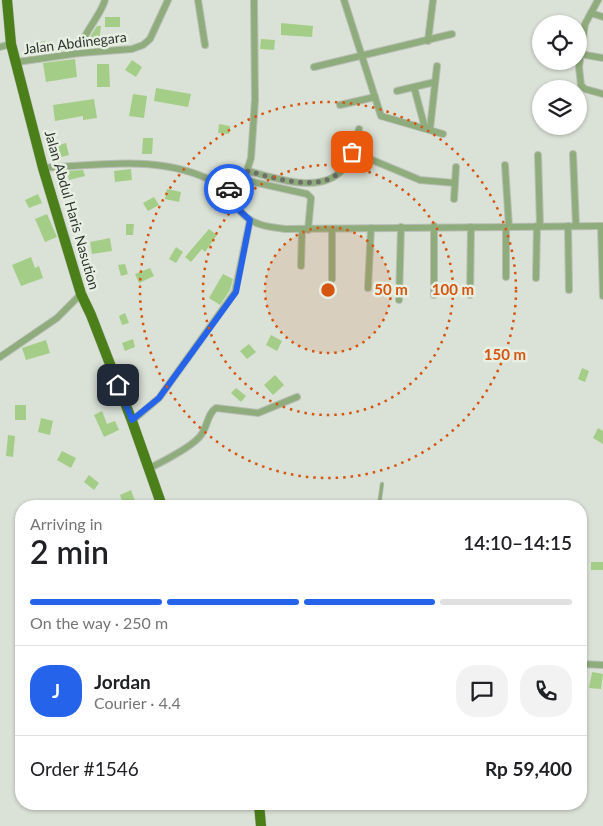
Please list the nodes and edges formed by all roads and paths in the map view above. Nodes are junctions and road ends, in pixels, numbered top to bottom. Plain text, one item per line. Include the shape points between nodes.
1 (7, 0) edge
2 (105, 0) edge
3 (168, 0) edge
4 (198, 0) edge
5 (254, 0) edge
6 (344, 0) edge
7 (433, 0) edge
8 (598, 0) edge
9 (591, 14) junction
10 (603, 16) edge
11 (587, 21) edge
12 (452, 34) dead end
13 (428, 41) junction
14 (11, 44) junction
15 (205, 44) dead end
16 (0, 47) edge
17 (80, 52) junction
18 (587, 55) edge
19 (362, 56) junction
20 (603, 58) edge
21 (17, 62) junction
22 (314, 66) dead end
23 (437, 66) dead end
24 (581, 70) edge
25 (435, 82) junction
26 (414, 87) junction
27 (397, 91) dead end
28 (603, 94) edge
29 (374, 96) junction
30 (340, 105) dead end
31 (427, 128) junction
32 (359, 129) dead end
33 (443, 134) dead end
34 (352, 152) junction
35 (574, 154) dead end
36 (538, 155) dead end
37 (506, 165) dead end
38 (456, 167) dead end
39 (44, 168) junction
40 (248, 171) junction
41 (244, 180) junction
42 (455, 183) junction
43 (228, 190) junction
44 (454, 199) dead end
45 (250, 220) junction
46 (434, 226) junction
47 (538, 226) junction
48 (572, 226) junction
49 (602, 226) edge
50 (401, 227) junction
51 (471, 227) junction
52 (508, 227) junction
53 (371, 228) junction
54 (332, 229) junction
55 (305, 230) junction
56 (301, 266) dead end
57 (506, 277) dead end
58 (536, 278) dead end
59 (332, 279) dead end
60 (368, 288) dead end
61 (568, 290) dead end
62 (81, 294) junction
63 (434, 295) dead end
64 (470, 295) dead end
65 (603, 296) edge
66 (399, 300) dead end
67 (0, 357) edge
68 (297, 397) dead end
69 (132, 420) junction
70 (148, 468) junction
71 (382, 484) dead end
72 (160, 500) edge
73 (380, 500) edge
74 (587, 664) edge
75 (603, 665) edge
76 (260, 810) edge
77 (261, 826) edge

1 - 14 main road, Jalan Abdul Haris Nasution
2 - 17 street via 84,35
3 - 17 street, Jalan Abdinegara via 150,39 143,45 132,49
4 - 15 street
5 - 40 street via 255,100
6 - 19 street
7 - 13 street
8 - 9 street
9 - 10 street
9 - 11 street
12 - 13 street
13 - 19 street
14 - 16 street
14 - 21 main road, Jalan Abdul Haris Nasution
17 - 21 street, Jalan Abdinegara
18 - 20 street
19 - 22 street
19 - 29 street
21 - 39 main road, Jalan Abdul Haris Nasution
23 - 25 street
24 - 28 street via 581,85 589,92
25 - 26 street
25 - 31 street
26 - 27 street
26 - 31 street
29 - 30 street
29 - 31 street via 380,116
31 - 33 street
32 - 34 street
34 - 40 street via 344,169 328,180 300,182
34 - 42 street via 420,180
35 - 48 street
36 - 47 street
37 - 52 street
38 - 42 street
39 - 43 street via 152,163 201,176
39 - 62 main road, Jalan Abdul Haris Nasution
40 - 41 street
41 - 43 street
41 - 55 street via 307,194 310,198
42 - 44 street
43 - 45 street via 240,211
45 - 55 street via 264,226
45 - 69 street via 236,292 159,398
46 - 50 street
46 - 51 street
46 - 63 street
47 - 48 street
47 - 52 street
47 - 58 street
48 - 49 street
48 - 61 street
49 - 65 street
50 - 53 street
50 - 66 street
51 - 52 street
51 - 64 street
52 - 57 street
53 - 54 street
53 - 60 street
54 - 55 street
54 - 59 street
55 - 56 street
62 - 67 street via 56,318
62 - 69 main road, Jalan Abdul Haris Nasution
68 - 70 street via 258,412 216,408 199,438 164,462
69 - 70 main road, Jalan Abdul Haris Nasution
70 - 72 main road, Jalan Abdul Haris Nasution
71 - 73 lane
74 - 75 street
76 - 77 main road

